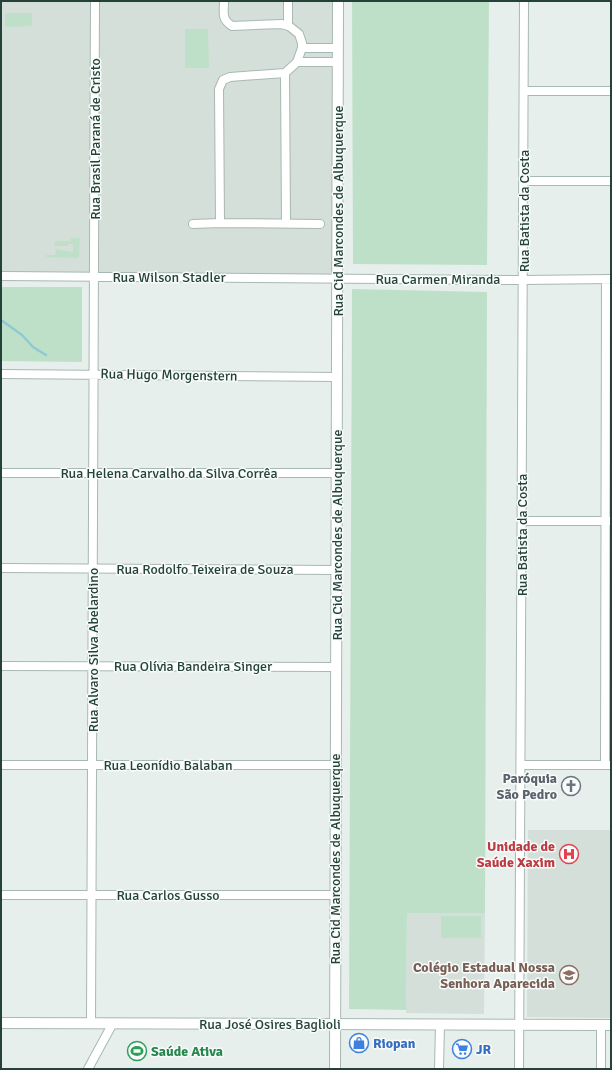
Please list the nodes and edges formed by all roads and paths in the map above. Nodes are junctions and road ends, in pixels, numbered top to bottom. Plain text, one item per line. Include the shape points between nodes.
1 (95, 1) edge
2 (224, 1) edge
3 (288, 1) edge
4 (338, 1) edge
5 (524, 1) edge
6 (288, 26) junction
7 (302, 48) junction
8 (338, 48) junction
9 (297, 62) junction
10 (338, 62) junction
11 (285, 73) junction
12 (524, 91) junction
13 (611, 91) edge
14 (524, 181) junction
15 (611, 181) edge
16 (220, 223) junction
17 (286, 223) junction
18 (193, 224) dead end
19 (320, 224) dead end
20 (1, 276) edge
21 (94, 277) junction
22 (338, 278) junction
23 (609, 279) edge
24 (523, 280) junction
25 (1, 374) edge
26 (94, 375) junction
27 (337, 377) junction
28 (1, 473) edge
29 (94, 473) junction
30 (337, 474) junction
31 (522, 521) junction
32 (608, 521) edge
33 (1, 568) edge
34 (93, 569) junction
35 (336, 570) junction
36 (1, 666) edge
37 (93, 666) junction
38 (336, 667) junction
39 (608, 764) edge
40 (1, 765) edge
41 (92, 765) junction
42 (336, 765) junction
43 (521, 765) junction
44 (1, 894) edge
45 (92, 895) junction
46 (335, 895) junction
47 (1, 1023) edge
48 (91, 1023) junction
49 (113, 1023) junction
50 (335, 1024) junction
51 (440, 1024) junction
52 (520, 1025) junction
53 (600, 1025) junction
54 (611, 1025) edge
55 (88, 1069) edge
56 (335, 1069) edge
57 (439, 1069) edge
58 (520, 1069) edge
59 (601, 1069) edge

1 - 21 street, Rua Brasil Paraná de Cristo
2 - 6 street via 224,17 232,26
3 - 6 street
4 - 8 street, Rua Cid Marcondes de Albuquerque
5 - 12 street, Rua Batista da Costa
6 - 7 street via 299,34
7 - 8 street
7 - 9 street
8 - 10 street, Rua Cid Marcondes de Albuquerque
9 - 10 street
9 - 11 street
10 - 22 street, Rua Cid Marcondes de Albuquerque
11 - 16 street via 230,76 223,80 219,89
11 - 17 street
12 - 13 street
12 - 14 street, Rua Batista da Costa
14 - 15 street
14 - 24 street, Rua Batista da Costa
16 - 17 street
16 - 18 street
17 - 19 street
20 - 21 street, Rua Wilson Stadler
21 - 22 street, Rua Wilson Stadler
21 - 26 street, Rua Alvaro Silva Abelardino
22 - 24 street, Rua Carmen Miranda
22 - 27 street, Rua Cid Marcondes de Albuquerque
23 - 24 street, Rua Carmen Miranda
23 - 32 street
24 - 31 street, Rua Batista da Costa
25 - 26 street, Rua Hugo Morgenstern
26 - 27 street, Rua Hugo Morgenstern
26 - 29 street, Rua Alvaro Silva Abelardino
27 - 30 street, Rua Cid Marcondes de Albuquerque
28 - 29 street, Rua Helena Carvalho da Silva Corrêa
29 - 30 street, Rua Helena Carvalho da Silva Corrêa
29 - 34 street, Rua Alvaro Silva Abelardino
30 - 35 street, Rua Cid Marcondes de Albuquerque
31 - 32 street
31 - 43 street, Rua Batista da Costa
32 - 39 street
33 - 34 street, Rua Rodolfo Teixeira de Souza
34 - 35 street, Rua Rodolfo Teixeira de Souza
34 - 37 street, Rua Alvaro Silva Abelardino
35 - 38 street, Rua Cid Marcondes de Albuquerque
36 - 37 street, Rua Olívia Bandeira Singer
37 - 38 street, Rua Olívia Bandeira Singer
37 - 41 street, Rua Alvaro Silva Abelardino
38 - 42 street, Rua Cid Marcondes de Albuquerque
39 - 43 street
40 - 41 street, Rua Leonídio Balaban
41 - 42 street, Rua Leonídio Balaban
41 - 45 street, Rua Alvaro Silva Abelardino
42 - 46 street, Rua Cid Marcondes de Albuquerque
43 - 52 street, Rua Batista da Costa
44 - 45 street, Rua Carlos Gusso
45 - 46 street, Rua Carlos Gusso
45 - 48 street, Rua Alvaro Silva Abelardino
46 - 50 street, Rua Cid Marcondes de Albuquerque
47 - 48 street, Rua José Osires Baglioli
48 - 49 street, Rua José Osires Baglioli
49 - 50 street, Rua José Osires Baglioli
49 - 55 street
50 - 51 street, Rua José Osires Baglioli
50 - 56 street, Rua Cid Marcondes de Albuquerque
51 - 52 street, Rua José Osires Baglioli
51 - 57 street
52 - 53 street, Rua José Osires Baglioli
52 - 58 street, Rua Batista da Costa
53 - 54 street, Rua José Osires Baglioli
53 - 59 street

